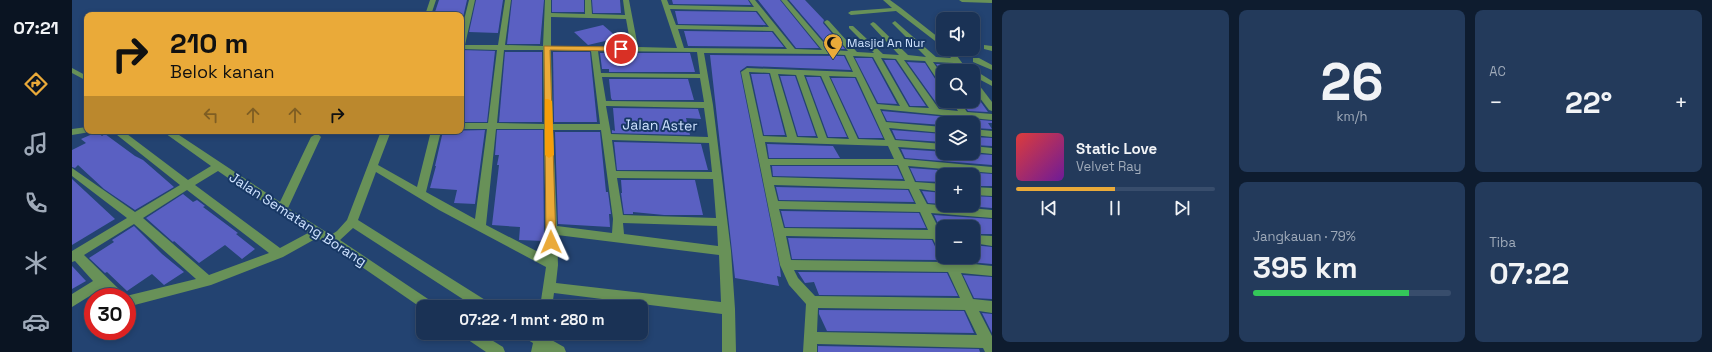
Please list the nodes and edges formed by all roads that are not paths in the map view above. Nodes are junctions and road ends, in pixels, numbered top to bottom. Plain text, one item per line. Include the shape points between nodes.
1 (433, 0) edge
2 (472, 0) edge
3 (508, 0) edge
4 (548, 0) edge
5 (588, 0) edge
6 (626, 0) edge
7 (752, 0) edge
8 (784, 0) edge
9 (886, 0) edge
10 (962, 0) edge
11 (992, 1) edge
12 (665, 3) edge
13 (899, 8) junction
14 (759, 9) junction
15 (429, 12) edge
16 (851, 13) dead end
17 (547, 15) junction
18 (589, 16) junction
19 (629, 16) junction
20 (827, 22) dead end
21 (873, 24) dead end
22 (895, 24) dead end
23 (673, 27) junction
24 (851, 27) dead end
25 (775, 29) junction
26 (464, 34) edge
27 (936, 39) edge
28 (464, 47) edge
29 (501, 47) junction
30 (547, 48) junction
31 (594, 48) junction
32 (635, 49) junction
33 (681, 49) junction
34 (700, 50) junction
35 (792, 51) junction
36 (828, 52) junction
37 (851, 53) junction
38 (878, 55) junction
39 (954, 56) edge
40 (901, 57) junction
41 (930, 59) junction
42 (976, 60) dead end
43 (948, 64) edge
44 (960, 64) edge
45 (992, 68) edge
46 (72, 70) edge
47 (936, 70) edge
48 (774, 72) junction
49 (799, 73) junction
50 (824, 74) junction
51 (597, 75) junction
52 (859, 75) junction
53 (704, 76) junction
54 (980, 77) edge
55 (84, 78) edge
56 (992, 84) edge
57 (980, 92) edge
58 (602, 104) junction
59 (709, 105) junction
60 (874, 106) junction
61 (960, 108) edge
62 (992, 108) edge
63 (906, 109) junction
64 (936, 112) junction
65 (965, 115) junction
66 (992, 117) edge
67 (883, 125) junction
68 (464, 126) edge
69 (492, 126) junction
70 (548, 127) junction
71 (605, 127) junction
72 (936, 129) edge
73 (84, 130) edge
74 (72, 132) edge
75 (980, 133) edge
76 (123, 134) edge
77 (171, 134) edge
78 (385, 134) edge
79 (435, 134) edge
80 (992, 134) edge
81 (316, 137) dead end
82 (606, 137) junction
83 (760, 139) junction
84 (713, 140) junction
85 (793, 140) junction
86 (823, 140) junction
87 (855, 142) junction
88 (892, 143) junction
89 (936, 146) edge
90 (980, 150) edge
91 (992, 151) edge
92 (764, 162) junction
93 (901, 162) junction
94 (374, 168) junction
95 (214, 169) junction
96 (992, 170) edge
97 (72, 171) edge
98 (611, 174) junction
99 (716, 176) junction
100 (769, 181) junction
101 (191, 182) junction
102 (912, 185) junction
103 (936, 187) edge
104 (980, 191) edge
105 (992, 192) edge
106 (420, 194) junction
107 (774, 205) junction
108 (923, 208) junction
109 (282, 209) junction
110 (992, 214) edge
111 (135, 218) junction
112 (618, 219) junction
113 (352, 222) junction
114 (721, 222) junction
115 (480, 227) junction
116 (551, 230) junction
117 (936, 230) edge
118 (779, 232) junction
119 (314, 235) junction
120 (936, 235) edge
121 (618, 238) junction
122 (331, 240) junction
123 (980, 240) edge
124 (992, 241) edge
125 (725, 251) junction
126 (279, 254) junction
127 (74, 256) edge
128 (936, 262) edge
129 (950, 264) edge
130 (959, 264) edge
131 (552, 265) junction
132 (786, 265) junction
133 (992, 271) edge
134 (207, 281) junction
135 (101, 282) junction
136 (548, 287) junction
137 (109, 288) edge
138 (136, 299) edge
139 (420, 300) edge
140 (475, 300) edge
141 (547, 300) edge
142 (72, 301) edge
143 (812, 302) junction
144 (969, 304) junction
145 (992, 307) edge
146 (729, 309) junction
147 (810, 338) junction
148 (480, 340) edge
149 (540, 342) edge
150 (990, 345) edge
151 (498, 352) edge
152 (559, 352) edge
153 (729, 352) edge
154 (810, 352) edge

1 - 15 street
2 - 26 street
3 - 29 street
4 - 17 street
5 - 18 street
6 - 19 street
7 - 14 street
8 - 36 street
9 - 13 street
10 - 11 street
12 - 14 street
12 - 23 street
13 - 16 street
13 - 27 street
14 - 25 street
17 - 18 street
17 - 30 street
18 - 19 street
19 - 32 street
20 - 37 street
21 - 40 street
22 - 41 street
23 - 25 street
23 - 33 street
24 - 38 street
25 - 35 street
28 - 29 street
29 - 30 street
29 - 69 street
30 - 31 street
30 - 70 street
31 - 32 street
31 - 51 street
32 - 33 street
33 - 34 street
34 - 35 street
34 - 53 street
35 - 36 street
36 - 37 street
37 - 38 street
37 - 52 street
38 - 40 street
38 - 63 street
39 - 44 street
40 - 41 street
40 - 64 street
41 - 43 street
41 - 47 street
42 - 45 street
46 - 55 street
48 - 49 street
48 - 83 street via 745,72
48 - 85 street
49 - 50 street
49 - 86 street
50 - 52 street
50 - 87 street
51 - 53 street
51 - 58 street
52 - 60 street
53 - 59 street
54 - 56 street
57 - 62 street
58 - 59 street
58 - 71 street
59 - 84 street
60 - 63 street
60 - 67 street
61 - 65 street
63 - 64 street
64 - 65 street
65 - 66 street
67 - 72 street
67 - 88 street
68 - 69 street
69 - 70 street
69 - 115 street
70 - 71 street
70 - 116 street
71 - 82 street
73 - 74 street
75 - 80 street
76 - 101 street
77 - 95 street, Jalan Sematang Borang
78 - 94 street
79 - 106 street
81 - 109 street
82 - 84 street, Jalan Aster
82 - 98 street
83 - 85 street
83 - 92 street
84 - 99 street
85 - 86 street
86 - 87 street
87 - 88 street
88 - 89 street
88 - 93 street
90 - 91 street
92 - 93 street
92 - 100 street
93 - 96 street
93 - 102 street
94 - 106 street
94 - 113 street
95 - 101 street
95 - 109 street, Jalan Sematang Borang
97 - 111 street
98 - 99 street
98 - 112 street
99 - 114 street
100 - 102 street
100 - 107 street
101 - 111 street
101 - 126 street
102 - 103 street
102 - 108 street
104 - 105 street
106 - 115 street
107 - 108 street
107 - 118 street
108 - 110 street
108 - 117 street
109 - 119 street, Jalan Sematang Borang
111 - 127 street
111 - 134 street
112 - 114 street
112 - 121 street
113 - 122 street
113 - 140 street
114 - 125 street
115 - 131 street
116 - 121 street
116 - 131 street
118 - 120 street
118 - 132 street
119 - 122 street, Jalan Sematang Borang
119 - 126 street
121 - 125 street
122 - 139 street, Jalan Sematang Borang
123 - 124 street
125 - 146 street
126 - 134 street
127 - 135 street
128 - 132 street
129 - 144 street
130 - 133 street
131 - 136 street
132 - 143 street via 794,280
134 - 138 street
135 - 137 street
135 - 142 street
136 - 141 street
136 - 146 street
143 - 144 street
143 - 147 street
144 - 145 street
144 - 150 street
146 - 153 street
147 - 150 street
147 - 154 street
148 - 151 street
149 - 152 street

